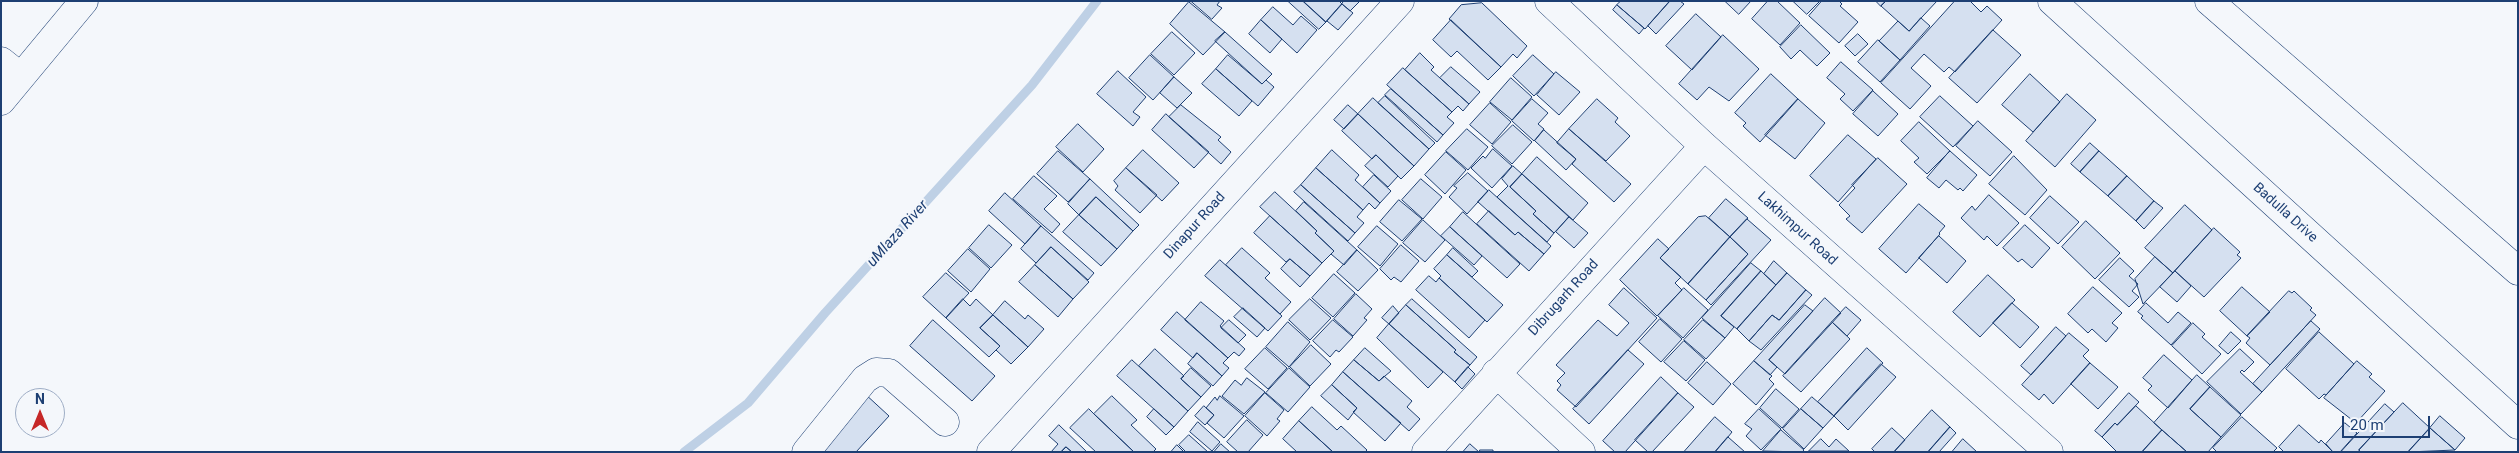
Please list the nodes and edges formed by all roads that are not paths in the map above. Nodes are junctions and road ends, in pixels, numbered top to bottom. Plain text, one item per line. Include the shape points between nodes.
1 (84, 1) edge
2 (1400, 1) edge
3 (1549, 1) edge
4 (2052, 1) edge
5 (2209, 1) edge
6 (11, 69) edge
7 (1, 101) edge
8 (1704, 146) junction
9 (2515, 263) edge
10 (1496, 373) junction
11 (945, 422) dead end
12 (2518, 425) edge
13 (806, 452) edge
14 (991, 452) edge
15 (1426, 452) edge
16 (1581, 452) edge
17 (2049, 452) edge

1 - 6 street
2 - 14 street, Dinapur Road
3 - 8 street, Lakhimpur Road
4 - 12 street, Badulla Drive
5 - 9 street
6 - 7 street
8 - 10 street, Dibrugarh Road
8 - 17 street, Lakhimpur Road
10 - 15 street, Dibrugarh Road
10 - 16 street
11 - 13 street via 889,373 876,372 865,378

